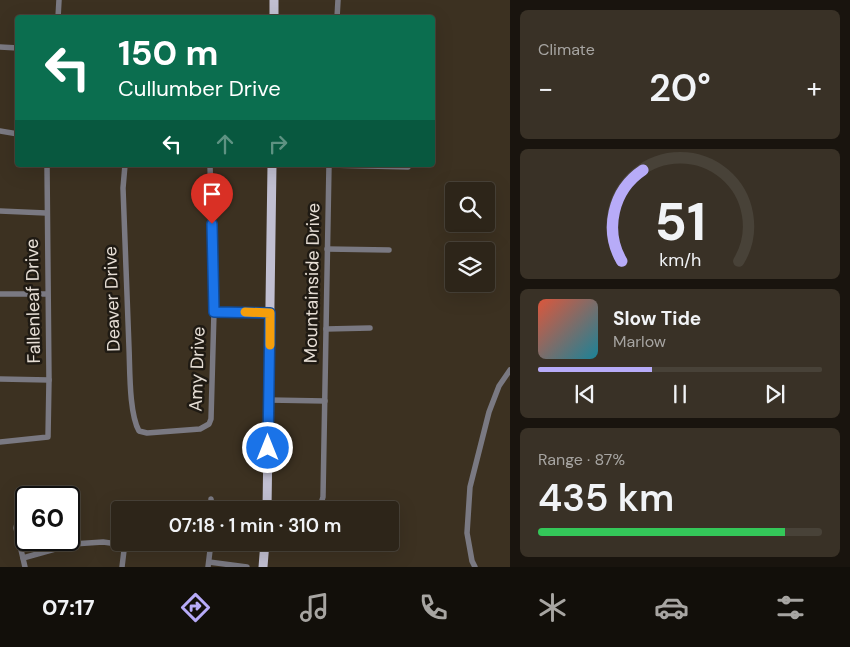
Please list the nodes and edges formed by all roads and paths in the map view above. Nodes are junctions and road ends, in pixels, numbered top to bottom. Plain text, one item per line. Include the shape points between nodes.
1 (60, 0) edge
2 (274, 0) edge
3 (338, 0) edge
4 (58, 15) edge
5 (274, 15) edge
6 (337, 15) edge
7 (0, 47) edge
8 (15, 48) edge
9 (0, 131) edge
10 (15, 134) edge
11 (46, 167) edge
12 (125, 167) edge
13 (210, 167) edge
14 (272, 167) edge
15 (329, 167) edge
16 (0, 211) edge
17 (46, 213) junction
18 (327, 249) junction
19 (389, 250) dead end
20 (0, 294) edge
21 (47, 294) junction
22 (214, 312) junction
23 (270, 313) junction
24 (370, 328) dead end
25 (326, 329) junction
26 (510, 370) edge
27 (0, 379) edge
28 (49, 380) junction
29 (269, 400) junction
30 (324, 401) junction
31 (209, 424) joint
32 (0, 442) edge
33 (267, 501) edge
34 (322, 501) edge
35 (111, 543) edge
36 (21, 551) edge
37 (124, 551) edge
38 (210, 551) edge
39 (264, 551) edge
40 (23, 558) junction
41 (209, 564) edge
42 (26, 567) edge
43 (122, 567) edge
44 (247, 567) edge
45 (263, 567) edge
46 (475, 567) edge

1 - 4 street
2 - 5 main road
3 - 6 street
7 - 8 street
9 - 10 street
11 - 17 street, Fallenleaf Drive
12 - 31 street, Deaver Drive via 123,188 134,423 138,431 147,433 200,429
13 - 22 street, Amy Drive
14 - 23 main road
15 - 18 street, Mountainside Drive
16 - 17 street
17 - 21 street, Fallenleaf Drive
18 - 19 street
18 - 25 street, Mountainside Drive
20 - 21 street
21 - 28 street, Fallenleaf Drive
22 - 23 street
22 - 31 street, Amy Drive via 212,419
23 - 29 main road
24 - 25 street
25 - 30 street, Mountainside Drive
26 - 46 street via 488,412 470,487 467,533
27 - 28 street
28 - 32 street, Fallenleaf Drive via 48,437
29 - 30 street
29 - 33 main road
30 - 34 street, Mountainside Drive
35 - 40 street via 73,544
36 - 40 street
37 - 43 street
38 - 41 street
39 - 45 main road
40 - 42 street
41 - 44 street

